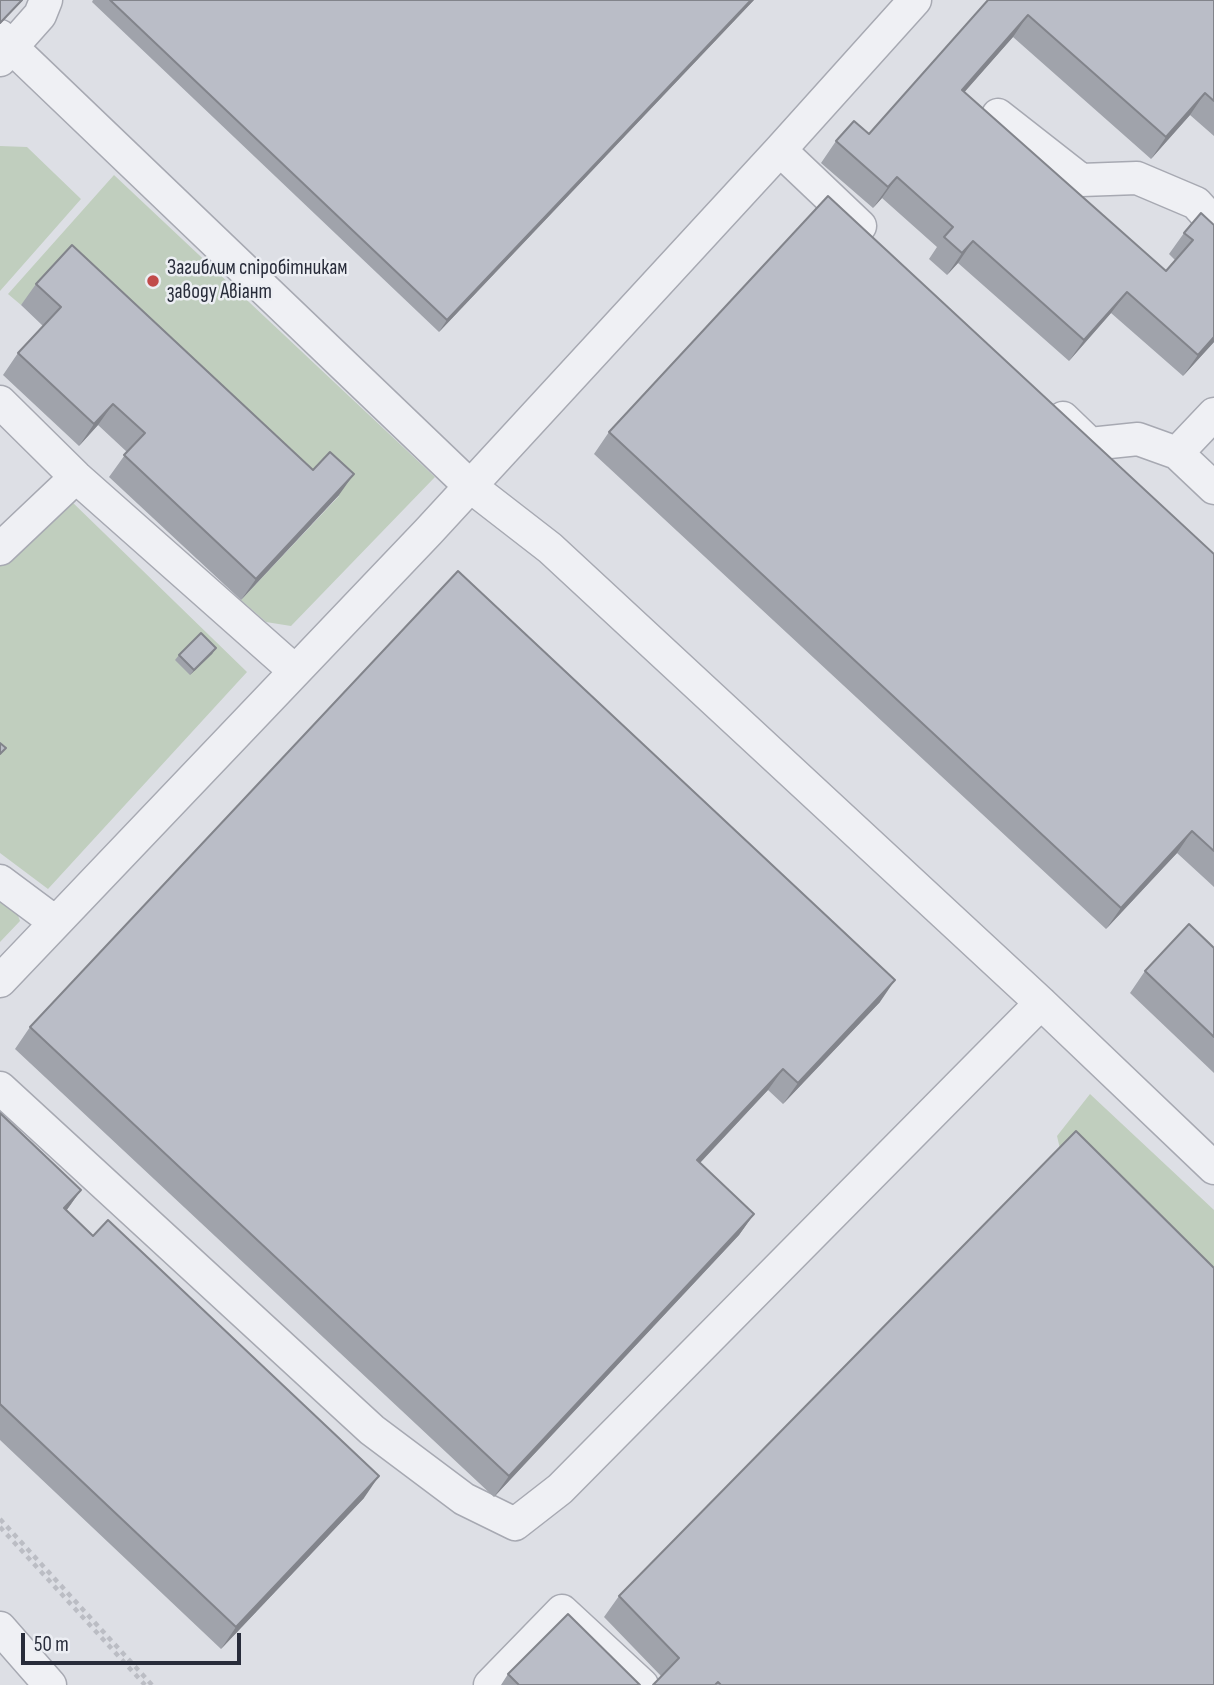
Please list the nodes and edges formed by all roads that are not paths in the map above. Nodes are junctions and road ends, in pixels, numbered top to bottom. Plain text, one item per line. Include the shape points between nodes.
1 (46, 0) edge
2 (915, 0) edge
3 (4, 48) edge
4 (998, 115) dead end
5 (779, 150) junction
6 (1214, 223) edge
7 (880, 245) edge
8 (1040, 396) edge
9 (0, 402) edge
10 (1214, 414) edge
11 (1177, 453) junction
12 (76, 477) junction
13 (470, 486) junction
14 (1214, 488) edge
15 (0, 549) edge
16 (295, 671) junction
17 (0, 881) edge
18 (55, 922) junction
19 (0, 981) edge
20 (1041, 1003) junction
21 (0, 1088) edge
22 (1214, 1168) edge
23 (0, 1628) edge
24 (50, 1685) edge
25 (490, 1685) edge
26 (642, 1685) edge

1 - 3 street via 40,15
2 - 5 street
3 - 13 street
4 - 6 street via 1081,180 1137,178 1196,203
5 - 7 street
5 - 13 street
8 - 11 street via 1090,443 1138,439
9 - 12 street
10 - 11 street
11 - 14 street
12 - 15 street
12 - 16 street
13 - 16 street
13 - 20 street via 550,548
16 - 18 street
17 - 18 street
18 - 19 street
20 - 21 street via 560,1489 515,1524 464,1499 372,1430
20 - 22 street
23 - 24 street
25 - 26 street via 562,1611

